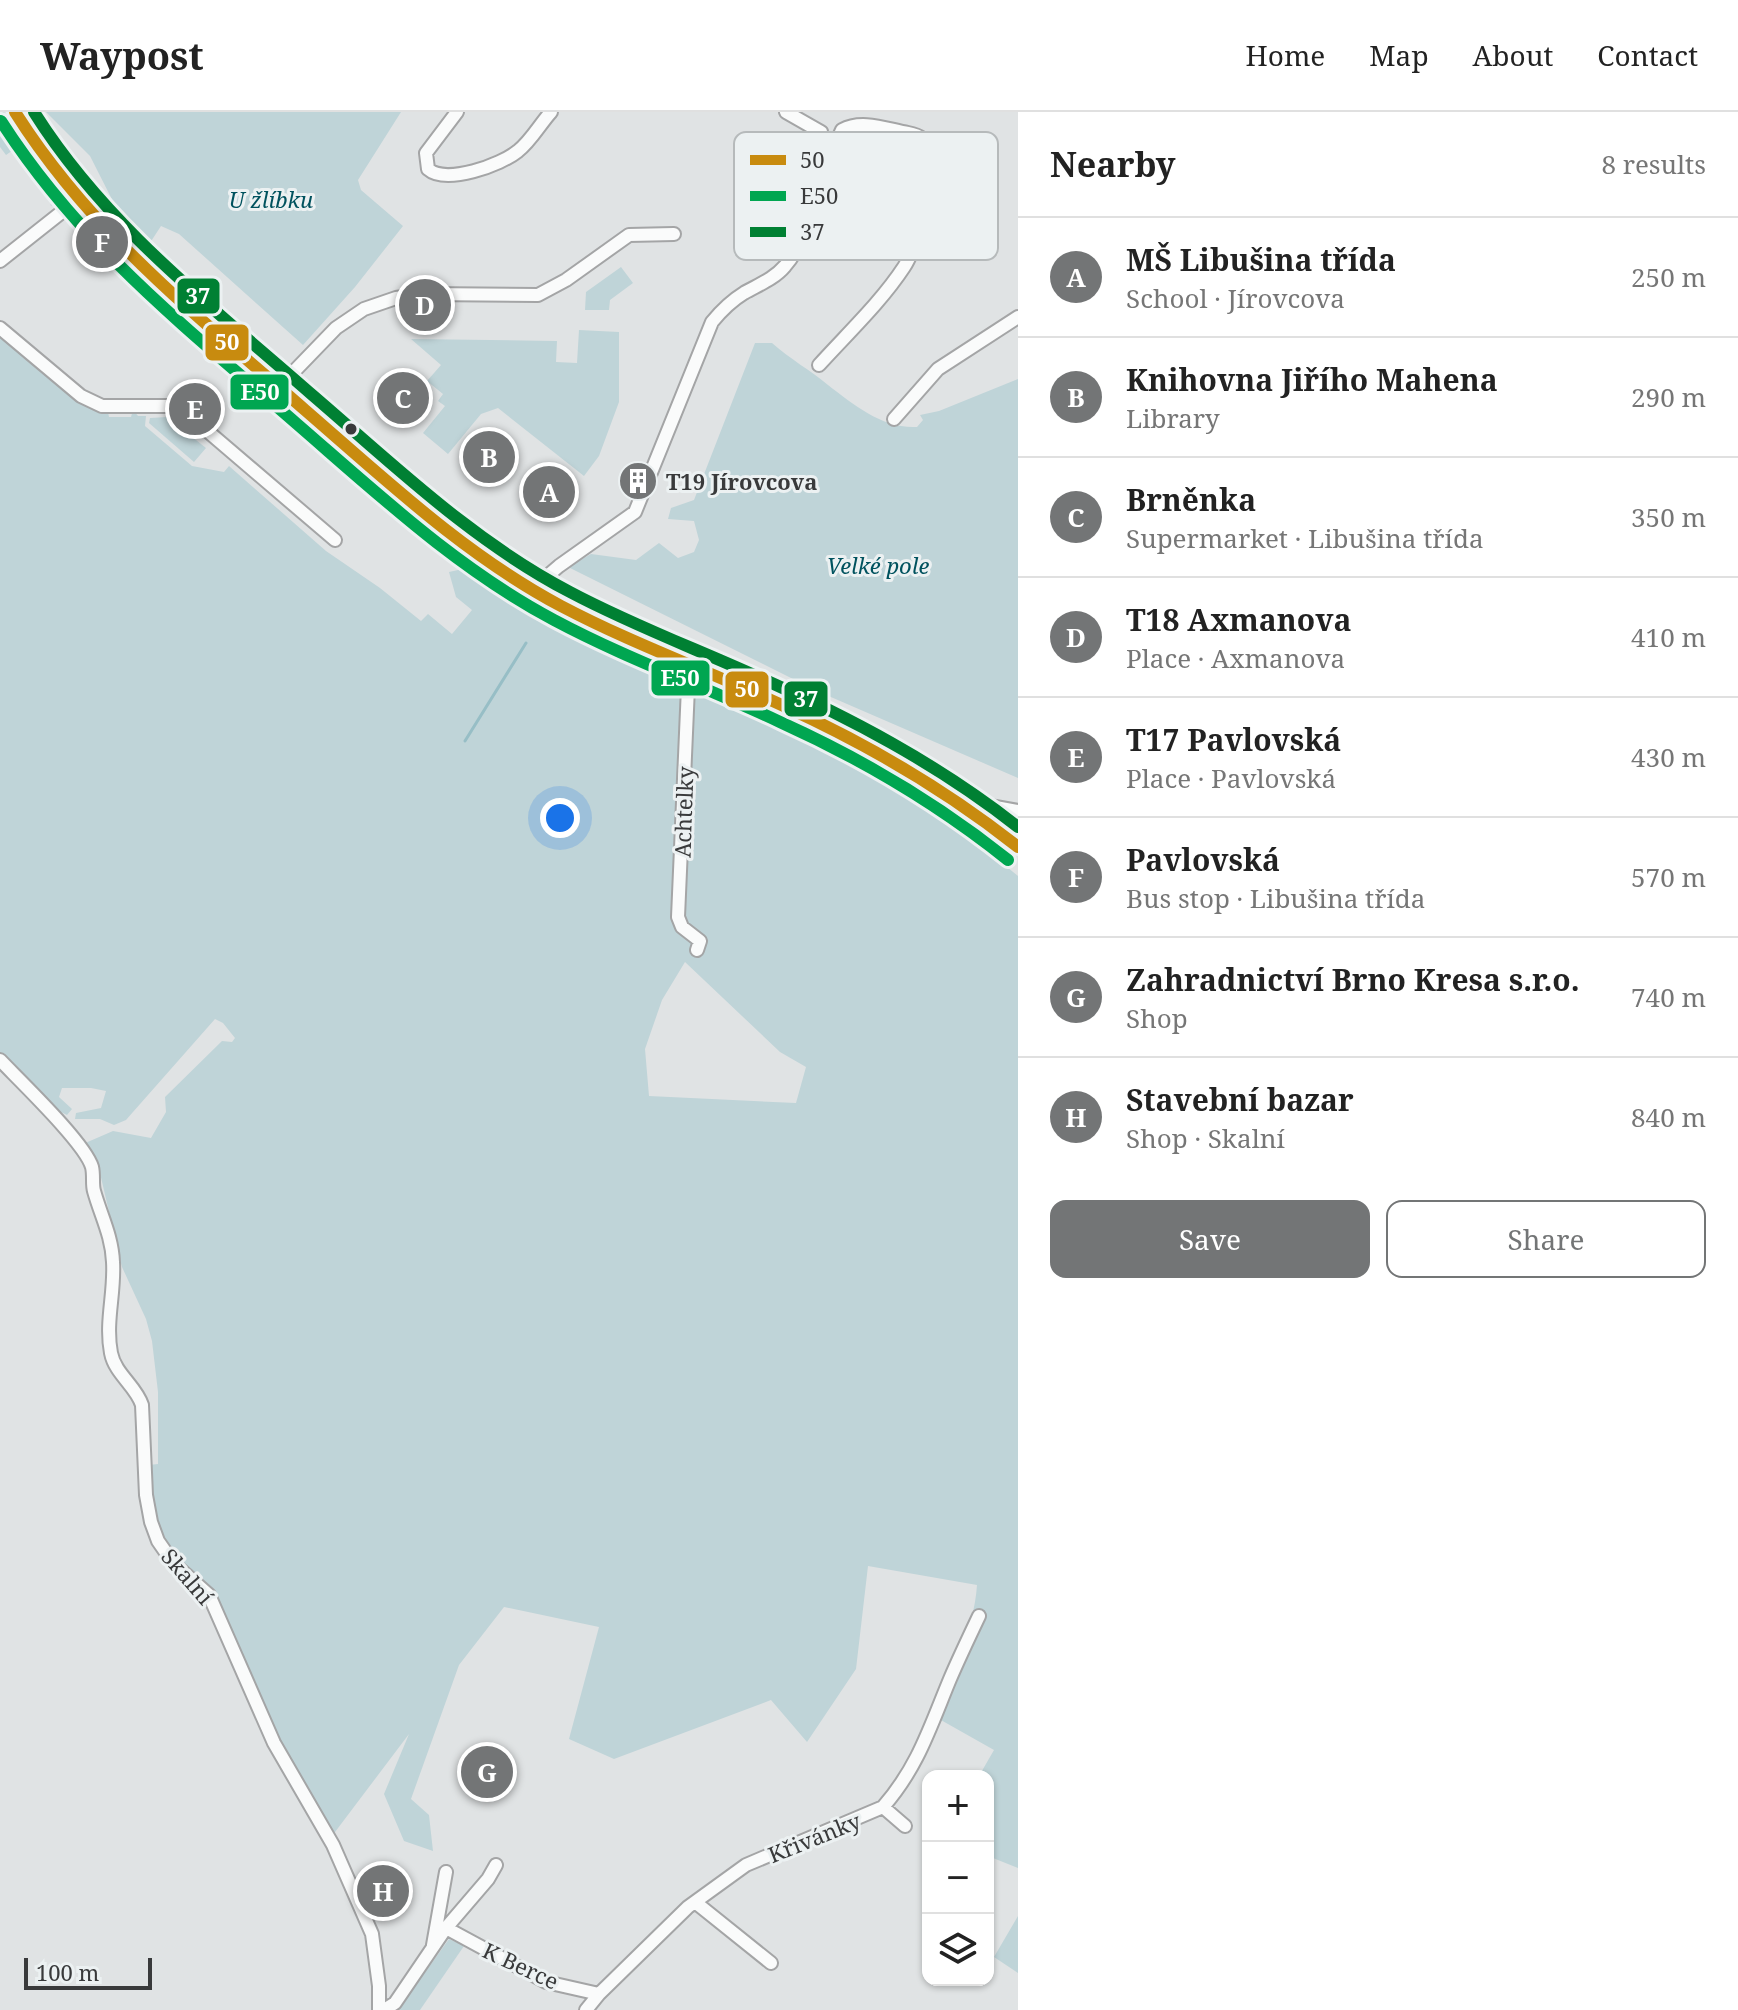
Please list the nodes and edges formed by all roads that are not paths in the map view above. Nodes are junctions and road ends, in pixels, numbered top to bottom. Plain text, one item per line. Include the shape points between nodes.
1 (15, 112) edge
2 (457, 112) edge
3 (551, 112) edge
4 (786, 112) edge
5 (821, 132) edge
6 (841, 132) edge
7 (903, 132) edge
8 (77, 200) junction
9 (674, 234) dead end
10 (789, 260) edge
11 (908, 260) edge
12 (0, 261) edge
13 (1018, 317) edge
14 (0, 328) edge
15 (819, 365) dead end
16 (279, 387) junction
17 (894, 419) dead end
18 (335, 540) dead end
19 (531, 590) junction
20 (689, 664) junction
21 (952, 798) junction
22 (1018, 811) edge
23 (1018, 829) edge
24 (1007, 838) junction
25 (1018, 847) edge
26 (697, 950) dead end
27 (0, 1060) edge
28 (979, 1616) dead end
29 (883, 1807) junction
30 (905, 1826) dead end
31 (496, 1865) dead end
32 (446, 1872) dead end
33 (695, 1902) junction
34 (446, 1928) junction
35 (433, 1948) junction
36 (771, 1963) dead end
37 (599, 1994) junction
38 (382, 2010) edge
39 (586, 2010) edge

1 - 8 street
2 - 3 street via 426,153 428,169 439,175 487,167 520,150
4 - 5 street
6 - 7 street via 861,123
8 - 12 street
8 - 16 street
9 - 16 street via 629,235 538,295 424,294 364,309 336,328
10 - 19 street via 712,322 635,512
11 - 15 street
13 - 17 street via 938,369
14 - 18 street via 81,396 102,406 168,406 191,417
16 - 19 street via 408,500
19 - 20 street
20 - 21 street via 847,736
20 - 26 street, Achtelky via 678,917 700,941
21 - 22 street
21 - 24 street
23 - 24 street
24 - 25 street
27 - 38 street, Skalní via 82,1148 92,1167 113,1248 112,1358 142,1405 151,1522 165,1553 209,1595 274,1743 333,1845 372,1934
28 - 29 street, Křivánky via 926,1742
29 - 30 street
29 - 33 street, Křivánky via 746,1865
31 - 34 street, Skalní
32 - 35 street, Skalní
33 - 36 street
33 - 37 street, Křivánky
34 - 35 street, Skalní
34 - 37 street, K Berce via 546,1982
35 - 38 street, Skalní via 395,2003
37 - 39 street, Křivánky

